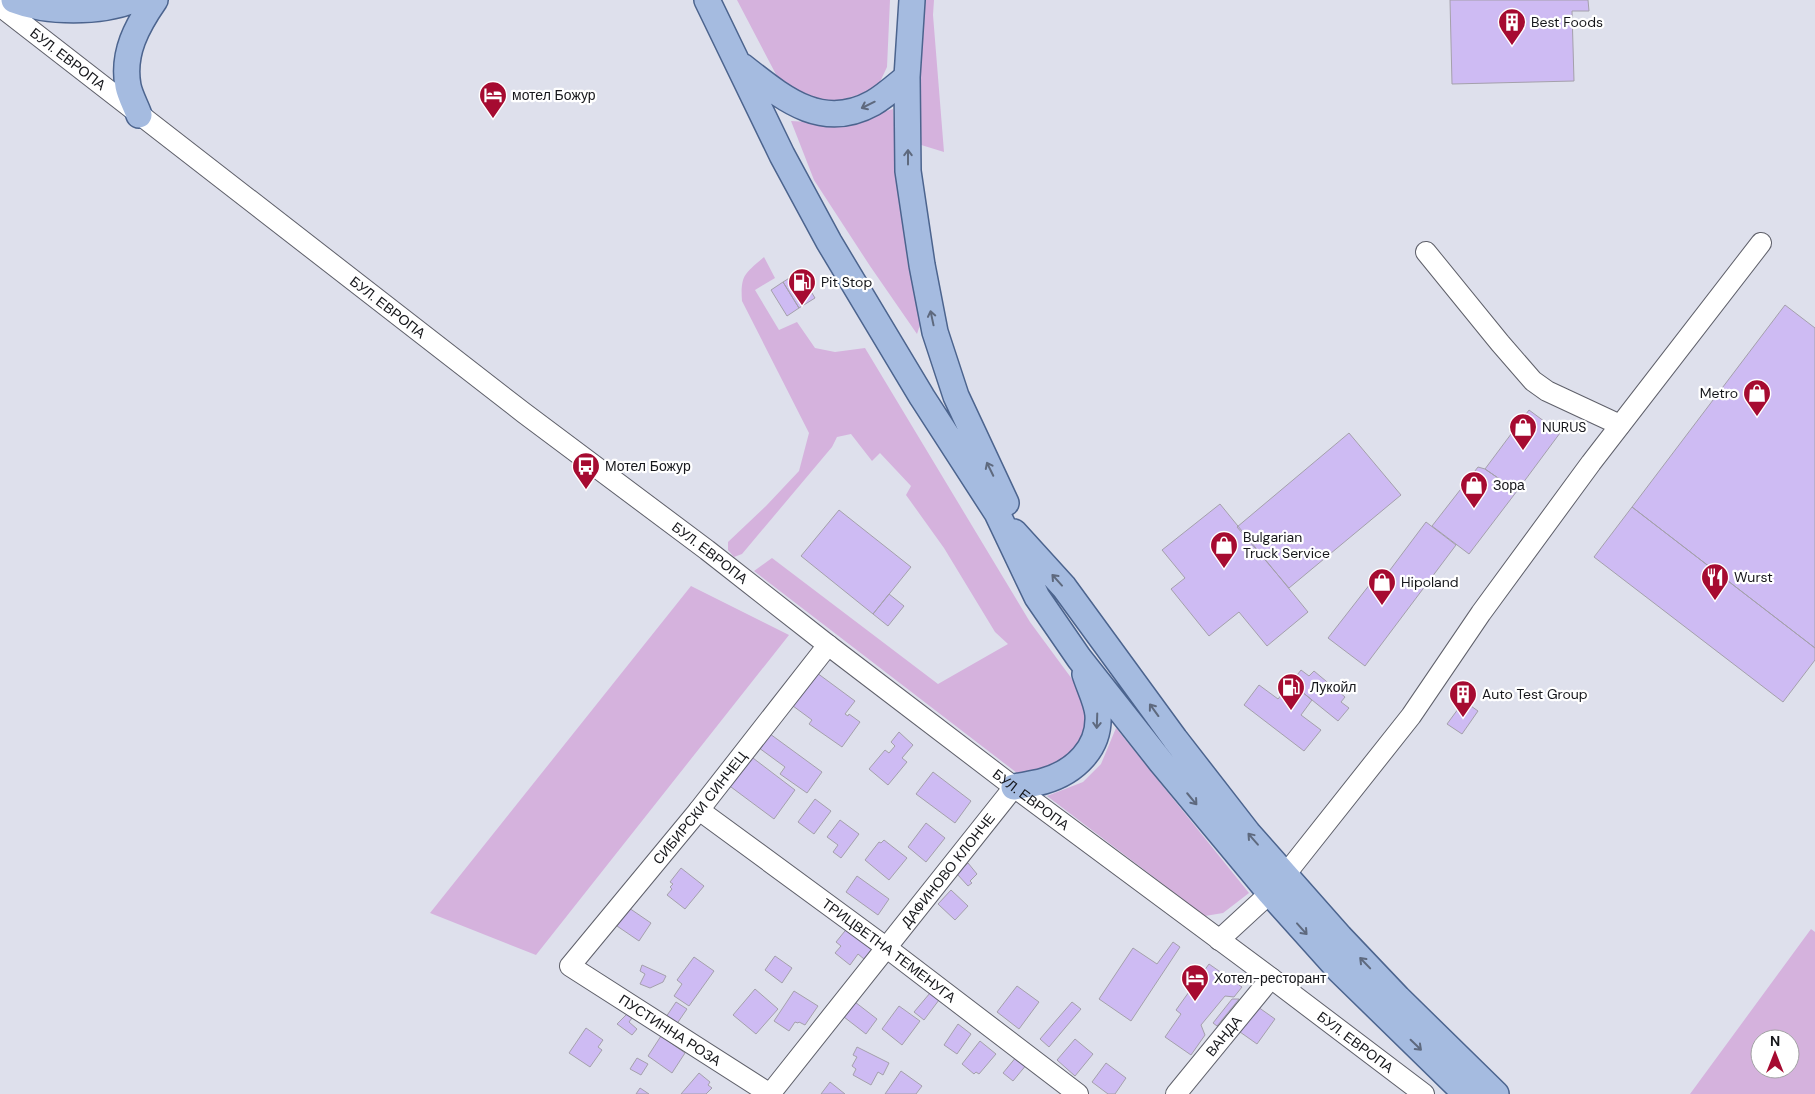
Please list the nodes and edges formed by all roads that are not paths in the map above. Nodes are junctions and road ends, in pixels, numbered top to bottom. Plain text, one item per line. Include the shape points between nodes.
1 (14, 0) edge
2 (133, 0) edge
3 (155, 0) edge
4 (707, 0) edge
5 (912, 0) edge
6 (0, 6) edge
7 (737, 62) junction
8 (907, 77) junction
9 (139, 115) junction
10 (1761, 244) dead end
11 (1426, 252) dead end
12 (1620, 426) junction
13 (997, 513) junction
14 (1026, 545) junction
15 (828, 645) junction
16 (1080, 658) junction
17 (1014, 787) junction
18 (699, 810) junction
19 (1278, 884) junction
20 (1219, 940) junction
21 (887, 948) junction
22 (570, 966) joint
23 (1271, 978) junction
24 (770, 1094) edge
25 (1078, 1094) edge
26 (1176, 1094) edge
27 (1424, 1094) edge
28 (1466, 1094) edge
29 (1496, 1094) edge

1 - 2 main road via 29,6 62,9 96,8
3 - 9 main road via 133,36 127,58 128,86
4 - 7 main road
5 - 8 main road
6 - 9 street, БУЛ. ЕВРОПА
8 -> 7 main road via 875,102 838,115 799,106 780,96
7 - 13 main road via 829,242
14 -> 8 main road via 965,418 935,332 908,170
9 - 15 street, БУЛ. ЕВРОПА
10 - 12 street
11 - 12 street via 1533,381
12 - 19 street via 1481,613 1411,716
13 - 14 main road
13 - 16 main road via 1037,597
19 -> 14 main road via 1248,833 1064,587
15 - 17 street, БУЛ. ЕВРОПА
15 - 18 street, СИБИРСКИ СИНЧЕЦ
16 -> 17 main road via 1098,714 1097,735 1088,754 1045,781
16 -> 19 main road via 1161,762
17 - 20 street, БУЛ. ЕВРОПА
17 - 21 street, ДАФИНОВО КЛОНЧЕ
18 - 21 street, ТРИЦВЕТНА ТЕМЕНУГА
18 - 22 street, СИБИРСКИ СИНЧЕЦ
19 - 20 street
19 -> 28 main road via 1339,970
29 -> 19 main road via 1340,937
20 - 23 street, БУЛ. ЕВРОПА
21 - 24 street, ДАФИНОВО КЛОНЧЕ
21 - 25 street, ТРИЦВЕТНА ТЕМЕНУГА
22 - 24 street, ПУСТИННА РОЗА
23 - 26 street, ВАНДА
23 - 27 street, БУЛ. ЕВРОПА

